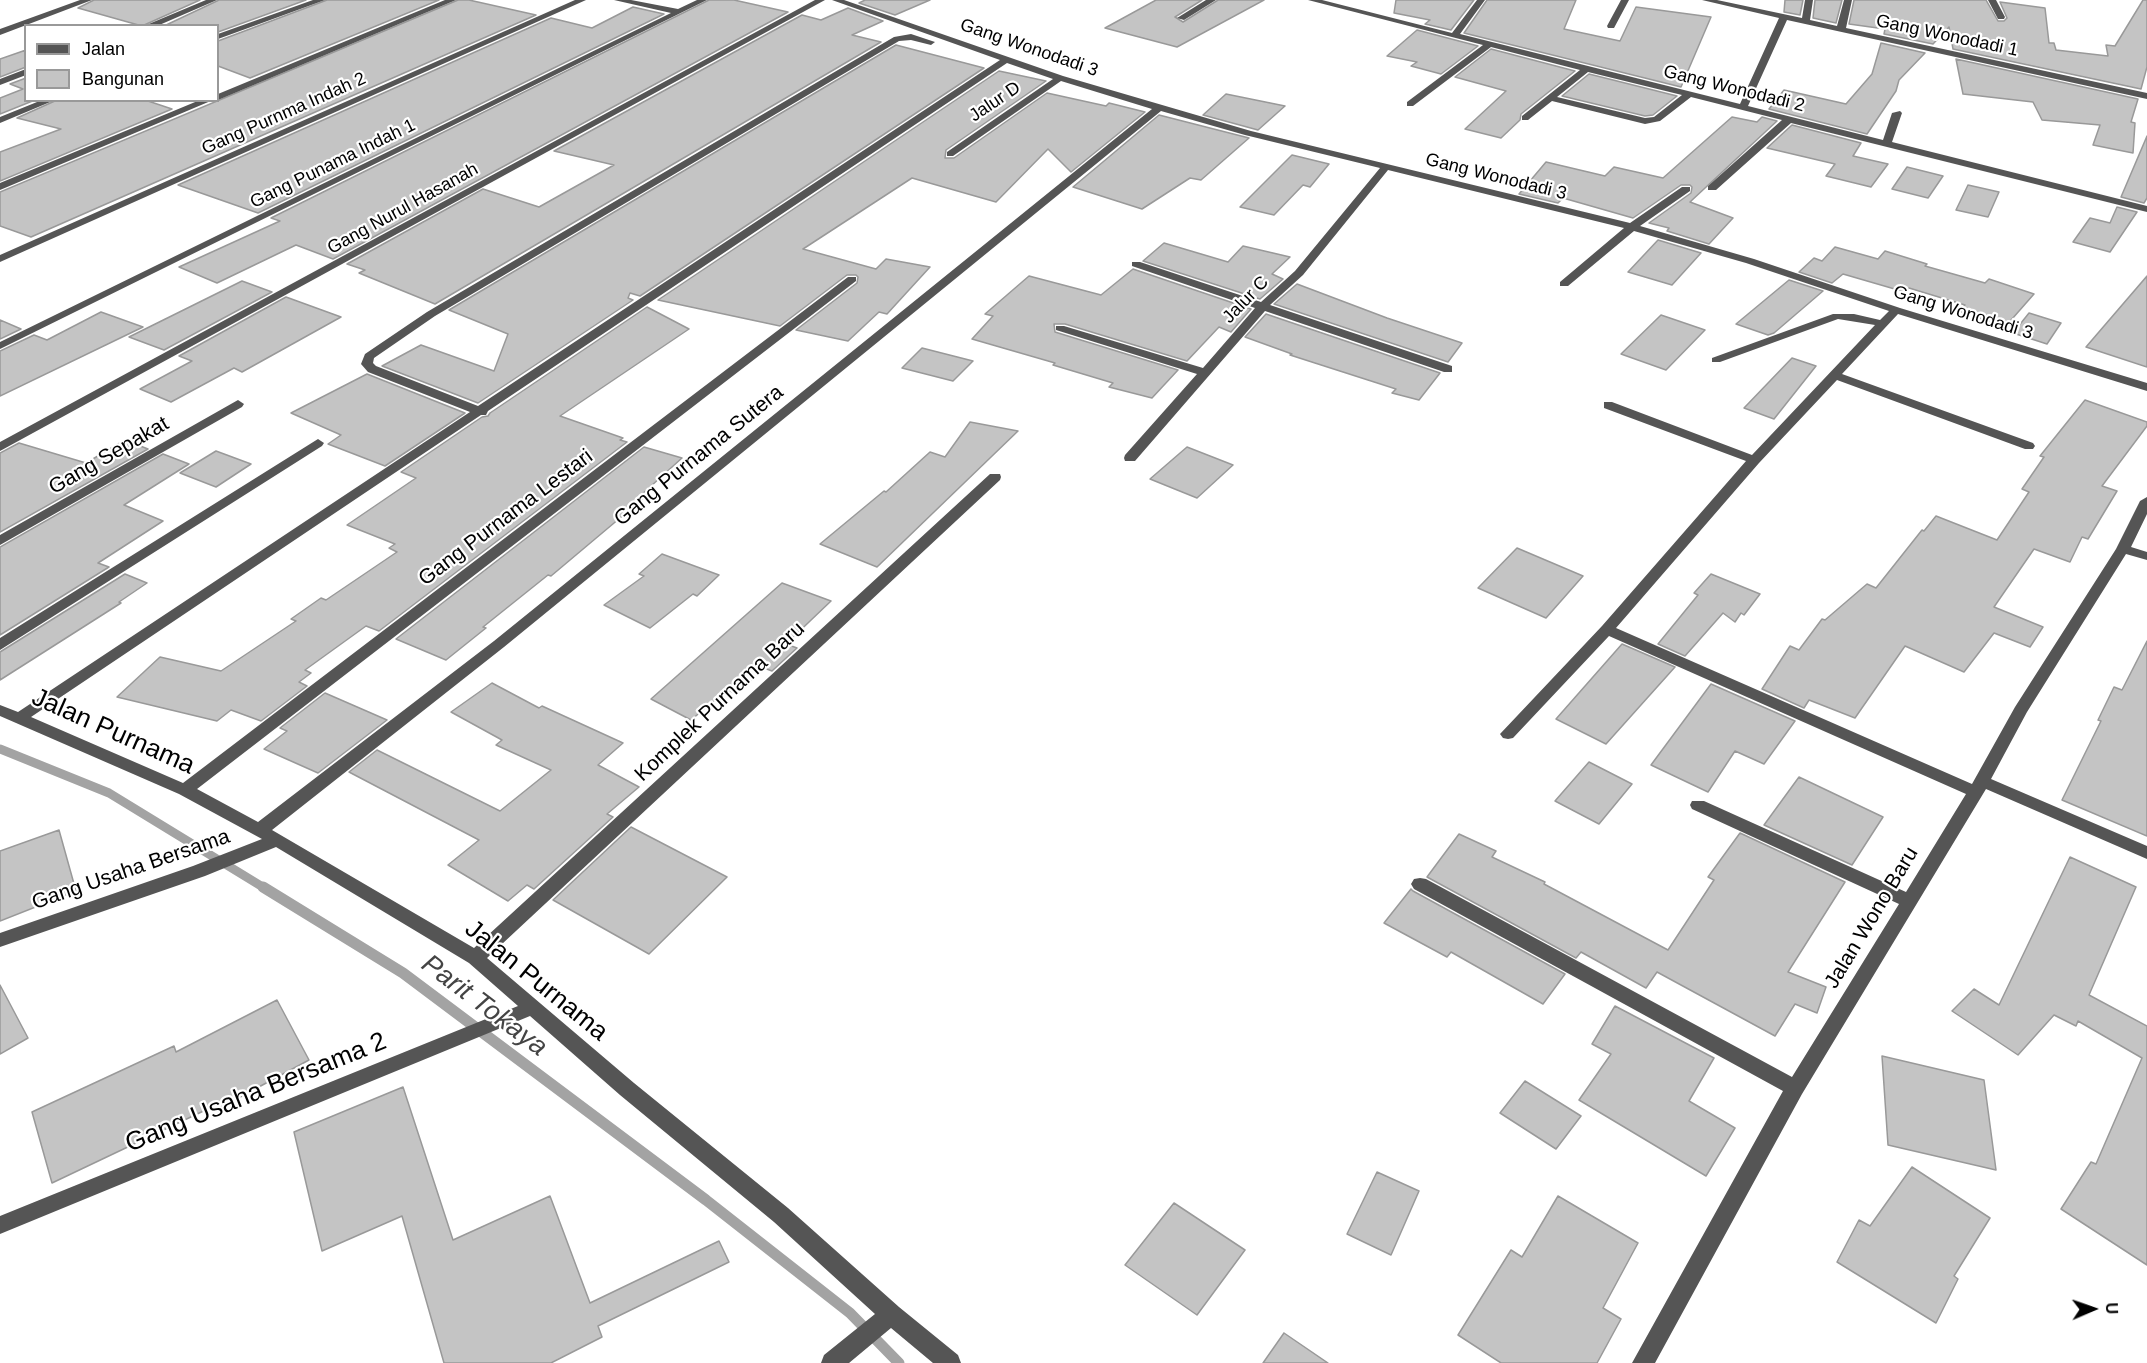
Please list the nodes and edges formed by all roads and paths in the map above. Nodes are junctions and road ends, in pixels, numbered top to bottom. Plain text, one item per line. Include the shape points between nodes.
1 (88, 0) edge
2 (213, 0) edge
3 (321, 0) edge
4 (452, 0) edge
5 (582, 0) edge
6 (618, 0) edge
7 (703, 0) edge
8 (821, 0) edge
9 (836, 0) edge
10 (1212, 0) edge
11 (1312, 0) edge
12 (1481, 0) edge
13 (1625, 0) edge
14 (1706, 0) edge
15 (1809, 0) edge
16 (1848, 0) edge
17 (1992, 0) edge
18 (1728, 2) edge
19 (680, 12) junction
20 (1784, 17) junction
21 (2001, 17) dead end
22 (1181, 18) dead end
23 (1806, 22) junction
24 (153, 24) edge
25 (1611, 26) dead end
26 (1841, 29) junction
27 (0, 32) edge
28 (1455, 35) junction
29 (219, 37) edge
30 (1490, 45) junction
31 (1007, 59) junction
32 (996, 67) junction
33 (1587, 68) junction
34 (24, 73) edge
35 (1060, 78) junction
36 (0, 82) edge
37 (1688, 95) junction
38 (2147, 96) edge
39 (219, 97) edge
40 (1550, 98) junction
41 (46, 102) edge
42 (204, 102) edge
43 (1410, 104) dead end
44 (1159, 108) junction
45 (1742, 109) junction
46 (1898, 113) dead end
47 (1525, 118) dead end
48 (0, 120) edge
49 (1788, 120) junction
50 (1886, 145) junction
51 (950, 154) dead end
52 (1386, 167) junction
53 (0, 187) edge
54 (1712, 188) dead end
55 (1686, 189) dead end
56 (2147, 209) edge
57 (1632, 227) junction
58 (0, 259) edge
59 (1136, 264) dead end
60 (852, 279) dead end
61 (1564, 284) dead end
62 (1262, 307) junction
63 (1896, 310) junction
64 (1884, 324) junction
65 (1060, 328) dead end
66 (0, 346) edge
67 (1716, 360) dead end
68 (1448, 369) dead end
69 (1204, 372) junction
70 (1835, 375) junction
71 (2147, 387) edge
72 (238, 404) dead end
73 (1608, 405) dead end
74 (482, 412) junction
75 (318, 443) dead end
76 (2029, 446) dead end
77 (0, 447) edge
78 (1130, 458) dead end
79 (1754, 460) junction
80 (995, 477) dead end
81 (2147, 501) edge
82 (0, 542) edge
83 (2123, 549) junction
84 (2147, 556) edge
85 (1607, 629) junction
86 (0, 645) edge
87 (0, 710) edge
88 (19, 718) junction
89 (1508, 734) dead end
90 (1979, 787) junction
91 (185, 790) junction
92 (1698, 806) dead end
93 (260, 830) junction
94 (277, 840) junction
95 (2147, 853) edge
96 (1420, 884) dead end
97 (1909, 901) junction
98 (0, 940) edge
99 (475, 958) junction
100 (523, 1012) junction
101 (1795, 1088) junction
102 (0, 1225) edge
103 (887, 1318) junction
104 (832, 1363) edge
105 (950, 1363) edge
106 (1642, 1363) edge

1 - 27 street
2 - 24 street
3 - 29 street
4 - 39 street
5 - 58 street, Gang Purnma Indah 2
6 - 19 street
7 - 19 street
8 - 77 street, Gang Nurul Hasanah
9 - 31 street, Gang Wonodadi 3
10 - 22 street
11 - 28 street, Gang Wonodadi 2
12 - 28 street
13 - 25 street
14 - 18 street, Gang Wonodadi 1
15 - 23 street
16 - 26 street
17 - 21 street
18 - 20 street, Gang Wonodadi 1
19 - 66 street, Gang Punama Indah 1
20 - 23 street, Gang Wonodadi 1
20 - 45 street
23 - 26 street, Gang Wonodadi 1
26 - 38 street, Gang Wonodadi 1
28 - 30 street, Gang Wonodadi 2
30 - 33 street, Gang Wonodadi 2
30 - 43 street
31 - 32 street
31 - 35 street, Gang Wonodadi 3
32 - 74 street
32 - 74 street via 922,39 897,39 430,314 369,356 367,364 372,369
33 - 37 street, Gang Wonodadi 2
33 - 40 street
34 - 36 street
35 - 44 street, Gang Wonodadi 3
35 - 51 street, Jalur D
37 - 40 street via 1657,118 1645,120
37 - 45 street, Gang Wonodadi 2
40 - 47 street
41 - 48 street
42 - 53 street
44 - 52 street, Gang Wonodadi 3
44 - 93 street, Gang Purnama Sutera via 499,644
45 - 49 street, Gang Wonodadi 2
46 - 50 street
49 - 50 street, Gang Wonodadi 2
49 - 54 street
50 - 56 street, Gang Wonodadi 2
52 - 57 street, Gang Wonodadi 3
52 - 62 street, Jalur C via 1299,273
55 - 57 street
57 - 61 street
57 - 63 street, Gang Wonodadi 3
59 - 62 street
60 - 91 street, Gang Purnama Lestari
62 - 68 street
62 - 69 street, Jalur C
63 - 64 street
63 - 71 street, Gang Wonodadi 3
64 - 67 street via 1837,316
64 - 70 street
65 - 69 street
69 - 78 street, Jalur C
70 - 76 street
70 - 79 street
72 - 82 street, Gang Sepakat
73 - 79 street
74 - 88 street
75 - 86 street
79 - 85 street
80 - 99 street, Komplek Purnama Baru
81 - 83 street, Jalan Wono Baru
83 - 84 street
83 - 90 street, Jalan Wono Baru via 2020,711
85 - 89 street
85 - 90 street
87 - 88 street, Jalan Purnama
88 - 91 street, Jalan Purnama
90 - 95 street
90 - 97 street, Jalan Wono Baru
91 - 93 street, Jalan Purnama
92 - 97 street
93 - 94 street, Jalan Purnama
94 - 98 street, Gang Usaha Bersama
94 - 99 street, Jalan Purnama
96 - 101 street
97 - 101 street, Jalan Wono Baru
99 - 100 street, Jalan Purnama
100 - 102 street, Gang Usaha Bersama 2
100 - 103 street, Jalan Purnama via 781,1215
101 - 106 street, Jalan Wono Baru
103 - 104 street
103 - 105 street, Jalan Purnama

